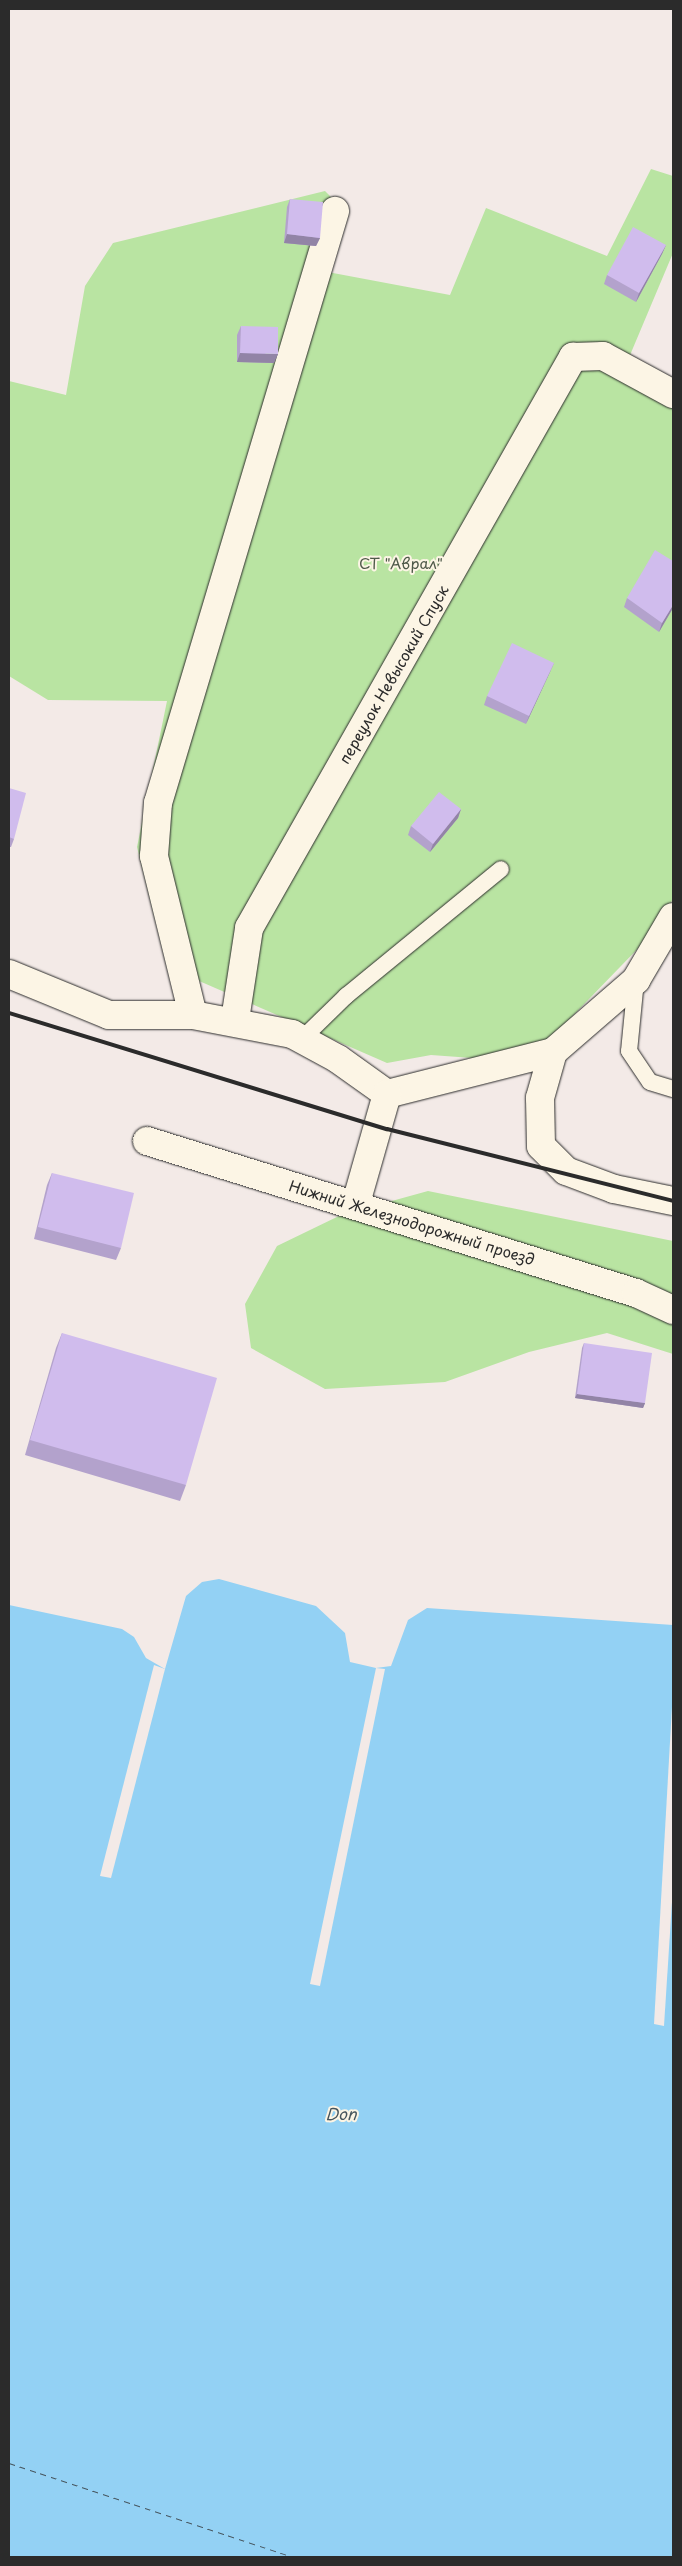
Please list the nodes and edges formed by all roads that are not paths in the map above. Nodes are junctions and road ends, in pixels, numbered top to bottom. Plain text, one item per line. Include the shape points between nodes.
1 (335, 211) dead end
2 (673, 394) edge
3 (501, 869) dead end
4 (673, 916) edge
5 (9, 974) edge
6 (636, 980) junction
7 (193, 1015) junction
8 (235, 1020) junction
9 (302, 1039) junction
10 (553, 1052) junction
11 (673, 1089) edge
12 (387, 1094) junction
13 (147, 1141) dead end
14 (673, 1201) edge
15 (356, 1204) junction
16 (673, 1310) edge

1 - 7 street via 158,803 154,856
2 - 8 street, переулок Невысокий Спуск via 602,356 572,357 249,928
3 - 9 lane via 346,996
4 - 6 street
5 - 7 street via 109,1015
6 - 10 street
6 - 11 lane via 630,1051 650,1082
7 - 8 street
8 - 9 street
9 - 12 street
10 - 12 street
10 - 14 street via 540,1098 541,1146 566,1171 614,1189
12 - 15 street
13 - 15 street, Нижний Железнодорожный проезд
15 - 16 street, Нижний Железнодорожный проезд via 636,1293

